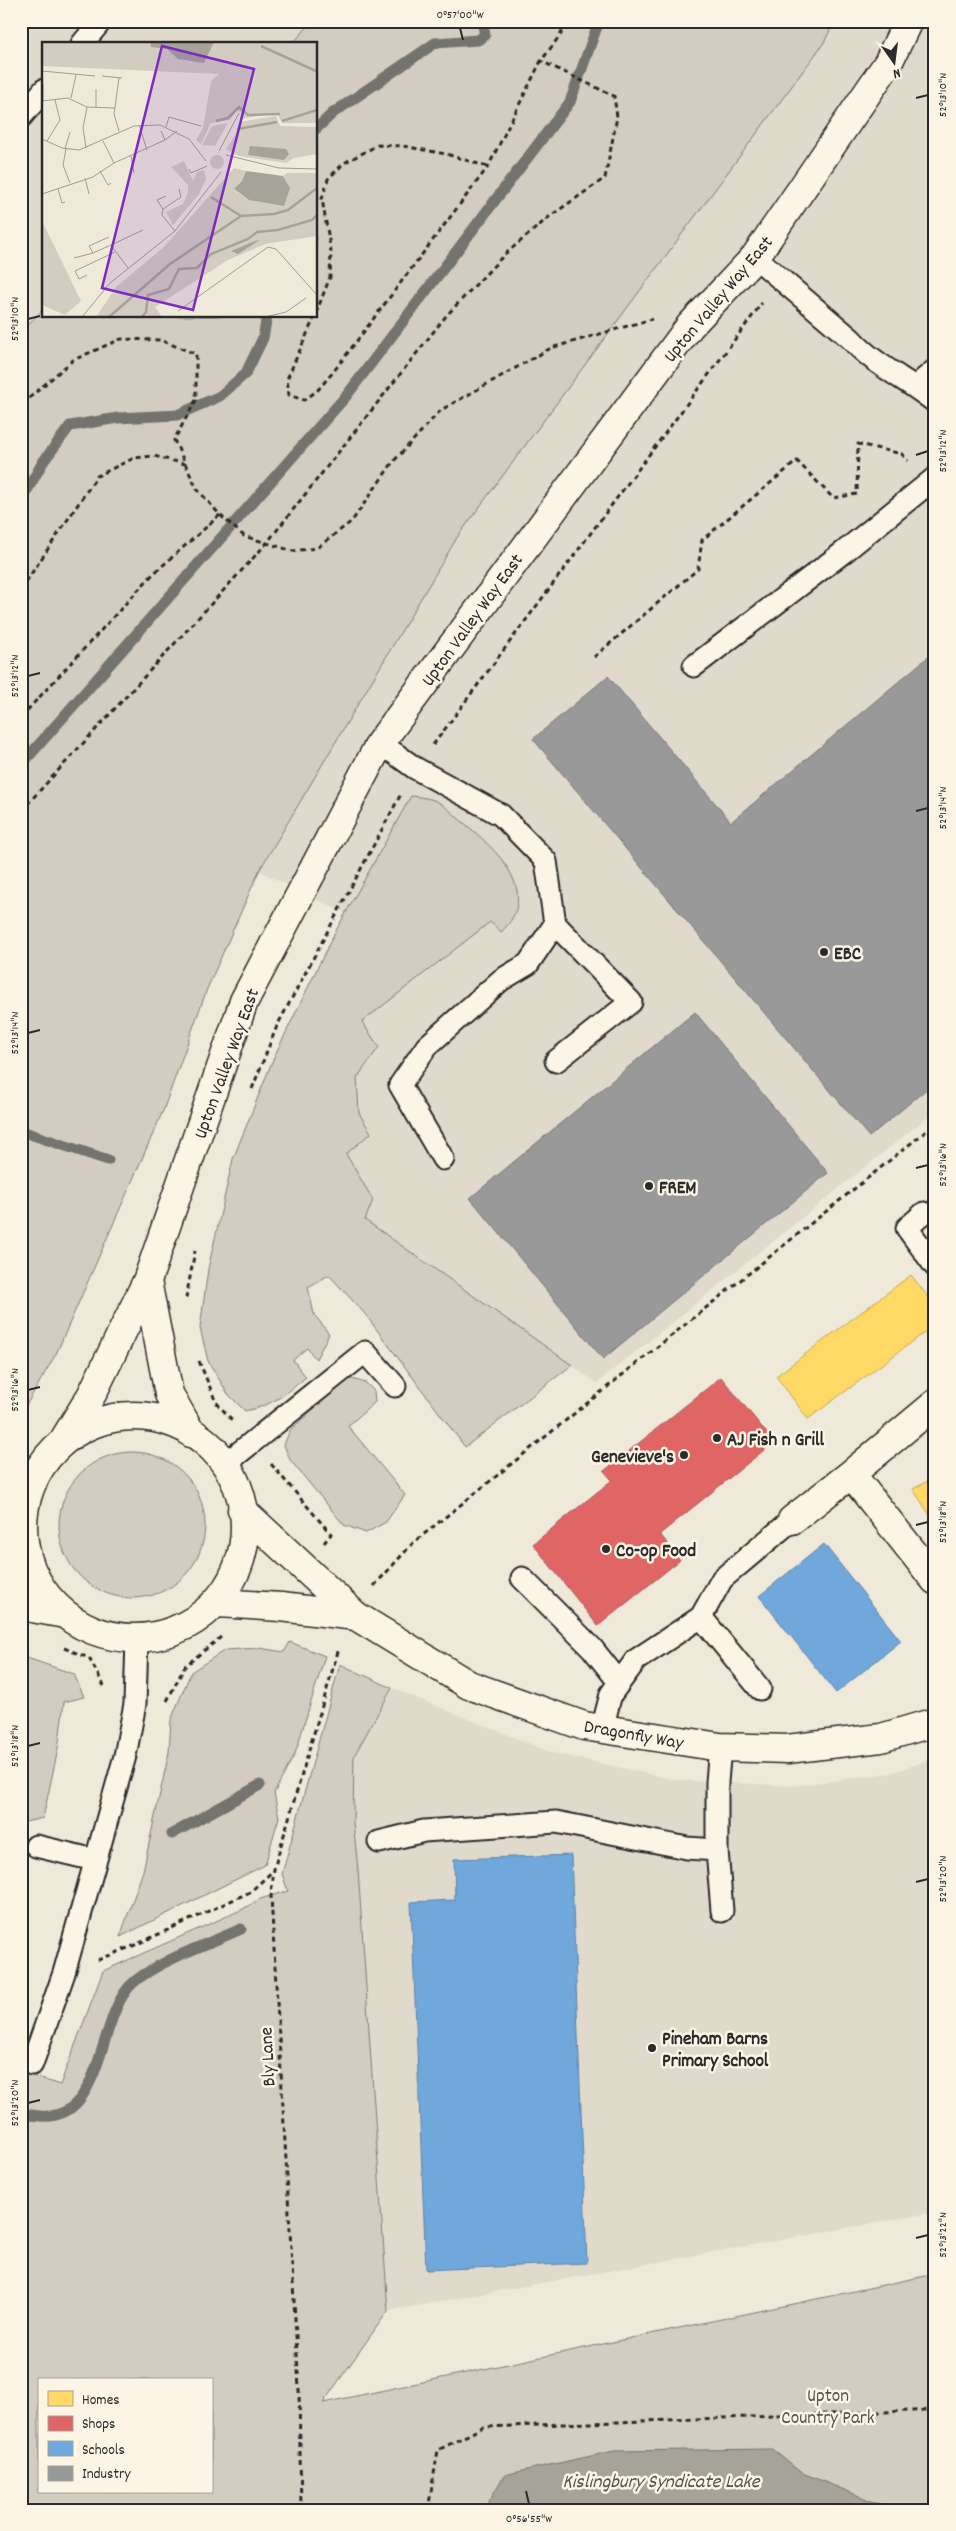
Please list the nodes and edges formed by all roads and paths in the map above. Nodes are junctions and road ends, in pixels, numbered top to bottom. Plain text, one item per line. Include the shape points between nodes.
1 (101, 21) edge
2 (565, 21) edge
3 (908, 21) edge
4 (84, 42) edge
5 (541, 61) junction
6 (42, 92) edge
7 (21, 117) edge
8 (488, 167) junction
9 (755, 257) junction
10 (781, 278) junction
11 (318, 310) edge
12 (315, 318) edge
13 (690, 326) junction
14 (935, 370) edge
15 (916, 386) junction
16 (935, 402) edge
17 (21, 414) edge
18 (185, 465) junction
19 (932, 480) edge
20 (220, 515) junction
21 (266, 544) junction
22 (21, 589) edge
23 (594, 657) dead end
24 (694, 666) dead end
25 (21, 717) edge
26 (380, 743) junction
27 (415, 768) junction
28 (21, 811) edge
29 (555, 924) junction
30 (556, 1061) dead end
31 (248, 1098) dead end
32 (935, 1124) edge
33 (443, 1160) dead end
34 (924, 1213) dead end
35 (196, 1244) dead end
36 (935, 1266) edge
37 (147, 1281) junction
38 (186, 1302) dead end
39 (197, 1357) dead end
40 (395, 1386) dead end
41 (935, 1404) edge
42 (191, 1433) junction
43 (65, 1438) junction
44 (254, 1443) junction
45 (226, 1464) junction
46 (851, 1474) junction
47 (242, 1510) junction
48 (22, 1512) edge
49 (792, 1520) joint
50 (304, 1568) junction
51 (522, 1578) dead end
52 (935, 1580) edge
53 (218, 1604) junction
54 (21, 1606) edge
55 (65, 1614) junction
56 (356, 1616) junction
57 (701, 1616) junction
58 (230, 1637) dead end
59 (137, 1639) junction
60 (55, 1645) dead end
61 (619, 1682) junction
62 (760, 1689) dead end
63 (135, 1704) junction
64 (935, 1722) edge
65 (602, 1729) junction
66 (720, 1747) junction
67 (379, 1842) dead end
68 (36, 1846) dead end
69 (717, 1850) junction
70 (95, 1860) junction
71 (274, 1870) junction
72 (722, 1911) dead end
73 (64, 1973) junction
74 (32, 2064) dead end
75 (935, 2410) edge
76 (302, 2510) edge
77 (428, 2510) edge

1 - 4 lane
2 - 5 path via 561,34
3 - 9 street, Upton Valley Way East via 888,63
5 - 8 path
5 - 21 path via 614,96 617,117 605,178 549,217 503,256 452,310
6 - 7 lane
8 - 11 path via 420,149 378,145 344,163 328,179 322,199 330,252 330,277
8 - 12 path via 334,371 317,391 304,400 289,395 288,379
9 - 10 lane
9 - 13 street, Upton Valley Way East
10 - 15 lane via 851,338 862,352
10 - 27 path
13 - 21 path via 654,319 551,348 441,410 393,462 352,521 317,548 292,551
13 - 26 street, Upton Valley Way East
14 - 15 lane
15 - 16 lane
17 - 18 path via 28,399 73,360 121,339 160,340 196,354 196,400 174,440
18 - 20 path via 197,489
18 - 22 path via 154,456 134,458 97,476
19 - 23 path via 902,454 858,444 857,494 833,498 797,461 702,540 698,569
19 - 24 lane
20 - 21 path via 244,536
20 - 25 path via 153,574
21 - 28 path
26 - 27 lane
26 - 37 street, Upton Valley Way East via 244,1001
27 - 29 lane via 501,815 546,862
27 - 31 path via 277,1026
29 - 30 lane via 630,1002
29 - 33 lane via 528,964 501,980 427,1046 400,1085
32 - 56 path, Bly Lane via 413,1543 376,1583
34 - 36 lane via 908,1228
35 - 38 path
37 - 42 street via 169,1394
37 - 43 street, Upton Valley Way East via 92,1394
39 - 44 path via 216,1402
40 - 44 lane via 365,1352
41 - 46 street
42 - 43 street via 168,1421 139,1416 100,1421
42 - 45 street via 209,1445
43 - 48 street via 44,1461
44 - 45 lane
44 - 50 path via 331,1534
45 - 47 street via 239,1493
46 - 49 street
46 - 52 street
47 - 50 street, Dragonfly Way
47 - 53 street via 244,1540 234,1576
48 - 55 street via 25,1550 39,1585
49 - 57 lane via 722,1579
50 - 56 street, Dragonfly Way
51 - 61 lane via 592,1648
53 - 56 street, Dragonfly Way
53 - 59 street via 193,1621 159,1636
54 - 55 street
55 - 59 street via 83,1626 110,1636
56 - 65 street, Dragonfly Way via 469,1685 584,1726
56 - 71 path, Bly Lane via 335,1655
57 - 61 lane via 636,1660
57 - 62 lane
58 - 63 path via 220,1637 186,1666 162,1710
59 - 63 lane
60 - 63 path via 89,1658 109,1696
61 - 65 lane via 611,1694
63 - 70 lane via 125,1756
64 - 66 street, Dragonfly Way via 881,1738 787,1750
65 - 66 street, Dragonfly Way
66 - 69 lane
67 - 69 lane via 424,1831 556,1822 687,1848
68 - 70 lane
69 - 72 lane
70 - 73 lane
71 - 73 path via 250,1892 133,1946
71 - 76 path, Bly Lane via 271,1896 299,2389
73 - 74 lane
75 - 77 path via 484,2427 438,2450

